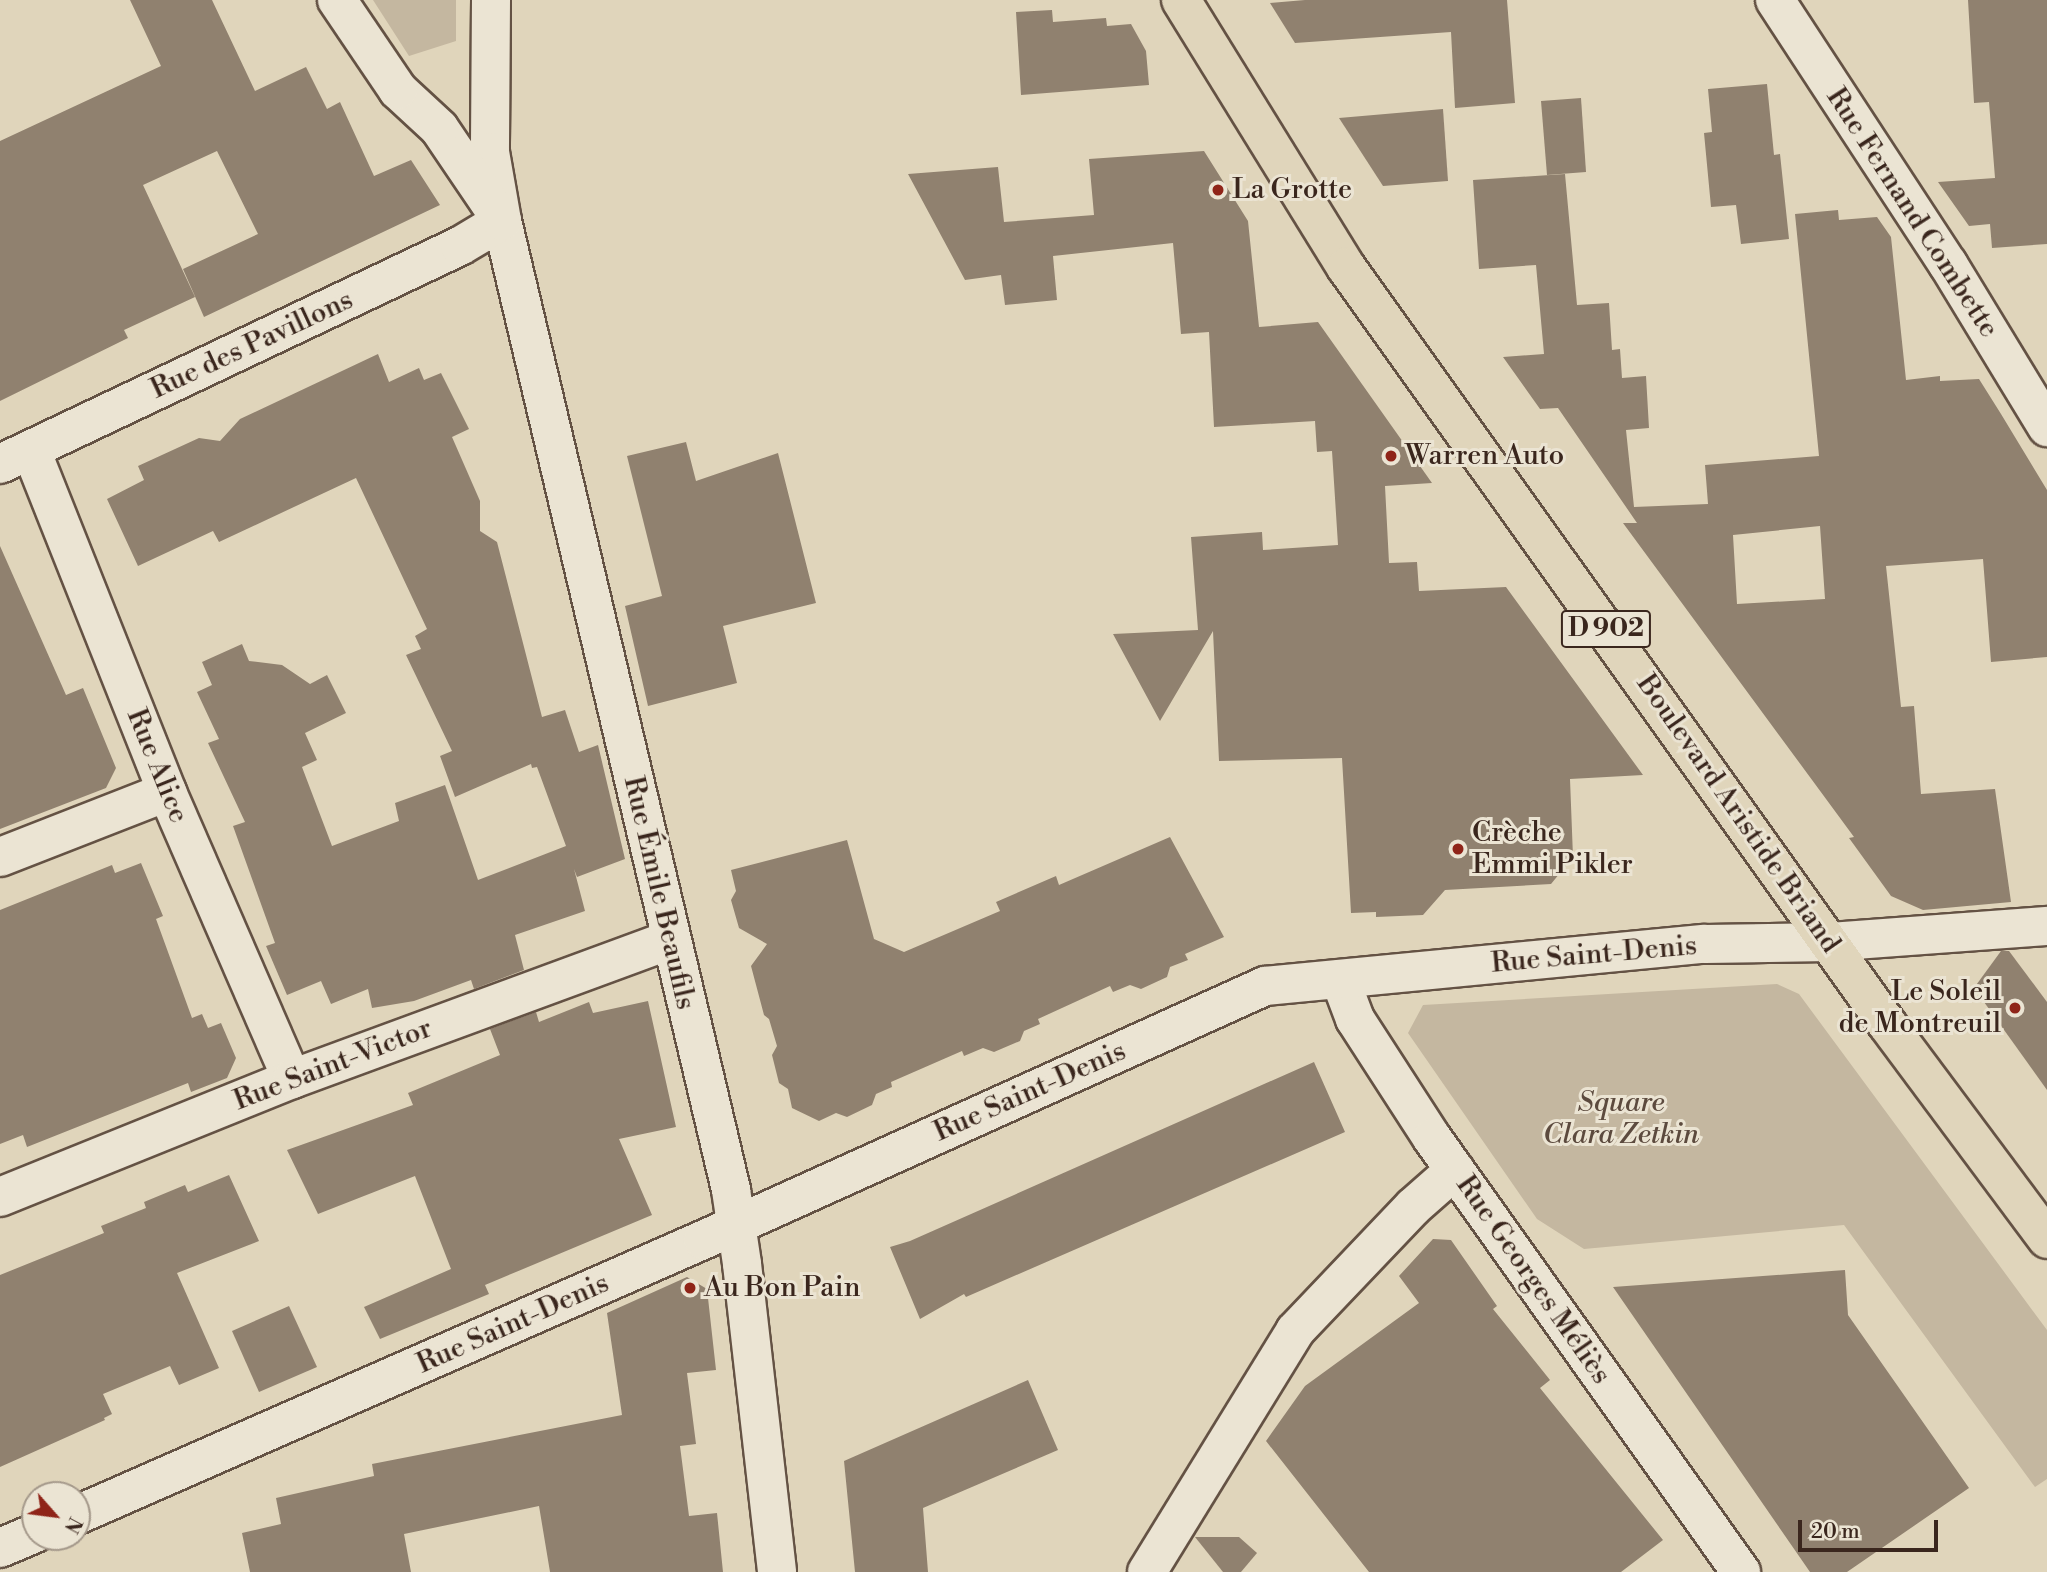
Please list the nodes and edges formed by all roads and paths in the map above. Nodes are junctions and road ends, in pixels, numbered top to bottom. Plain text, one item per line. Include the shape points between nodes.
1 (337, 0) edge
2 (491, 0) edge
3 (1181, 0) edge
4 (1775, 0) edge
5 (502, 221) junction
6 (2047, 427) edge
7 (15, 457) edge
8 (167, 792) junction
9 (0, 857) edge
10 (2047, 926) edge
11 (669, 940) junction
12 (1829, 942) junction
13 (1340, 979) junction
14 (292, 1079) junction
15 (1455, 1170) junction
16 (0, 1197) edge
17 (735, 1226) junction
18 (2047, 1239) edge
19 (91, 1509) edge
20 (21, 1539) edge
21 (0, 1548) edge
22 (777, 1572) edge
23 (1147, 1572) edge
24 (1741, 1572) edge

1 - 5 street, Rue Émile Beaufils via 398,90 439,128
2 - 5 street, Rue Émile Beaufils via 490,152
3 - 12 main road, Boulevard Aristide Briand / D 902 via 1346,267
4 - 6 street, Rue Fernand Combette via 1948,264
5 - 7 street, Rue des Pavillons via 460,246
5 - 11 street, Rue Émile Beaufils
7 - 8 street, Rue Alice
8 - 9 street
8 - 14 street, Rue Alice
10 - 12 street, Rue Saint-Denis
11 - 14 street, Rue Saint-Victor
11 - 17 street, Rue Émile Beaufils via 731,1190
12 - 13 street, Rue Saint-Denis via 1705,944
12 - 18 main road, Boulevard Aristide Briand / D 902
13 - 15 street, Rue Georges Méliès via 1355,1019
13 - 17 street, Rue Saint-Denis via 1265,986
14 - 16 street, Rue Saint-Victor
15 - 23 street via 1413,1207 1295,1331
15 - 24 street, Rue Georges Méliès
17 - 19 street, Rue Saint-Denis
17 - 22 street, Rue Émile Beaufils
20 - 21 street

